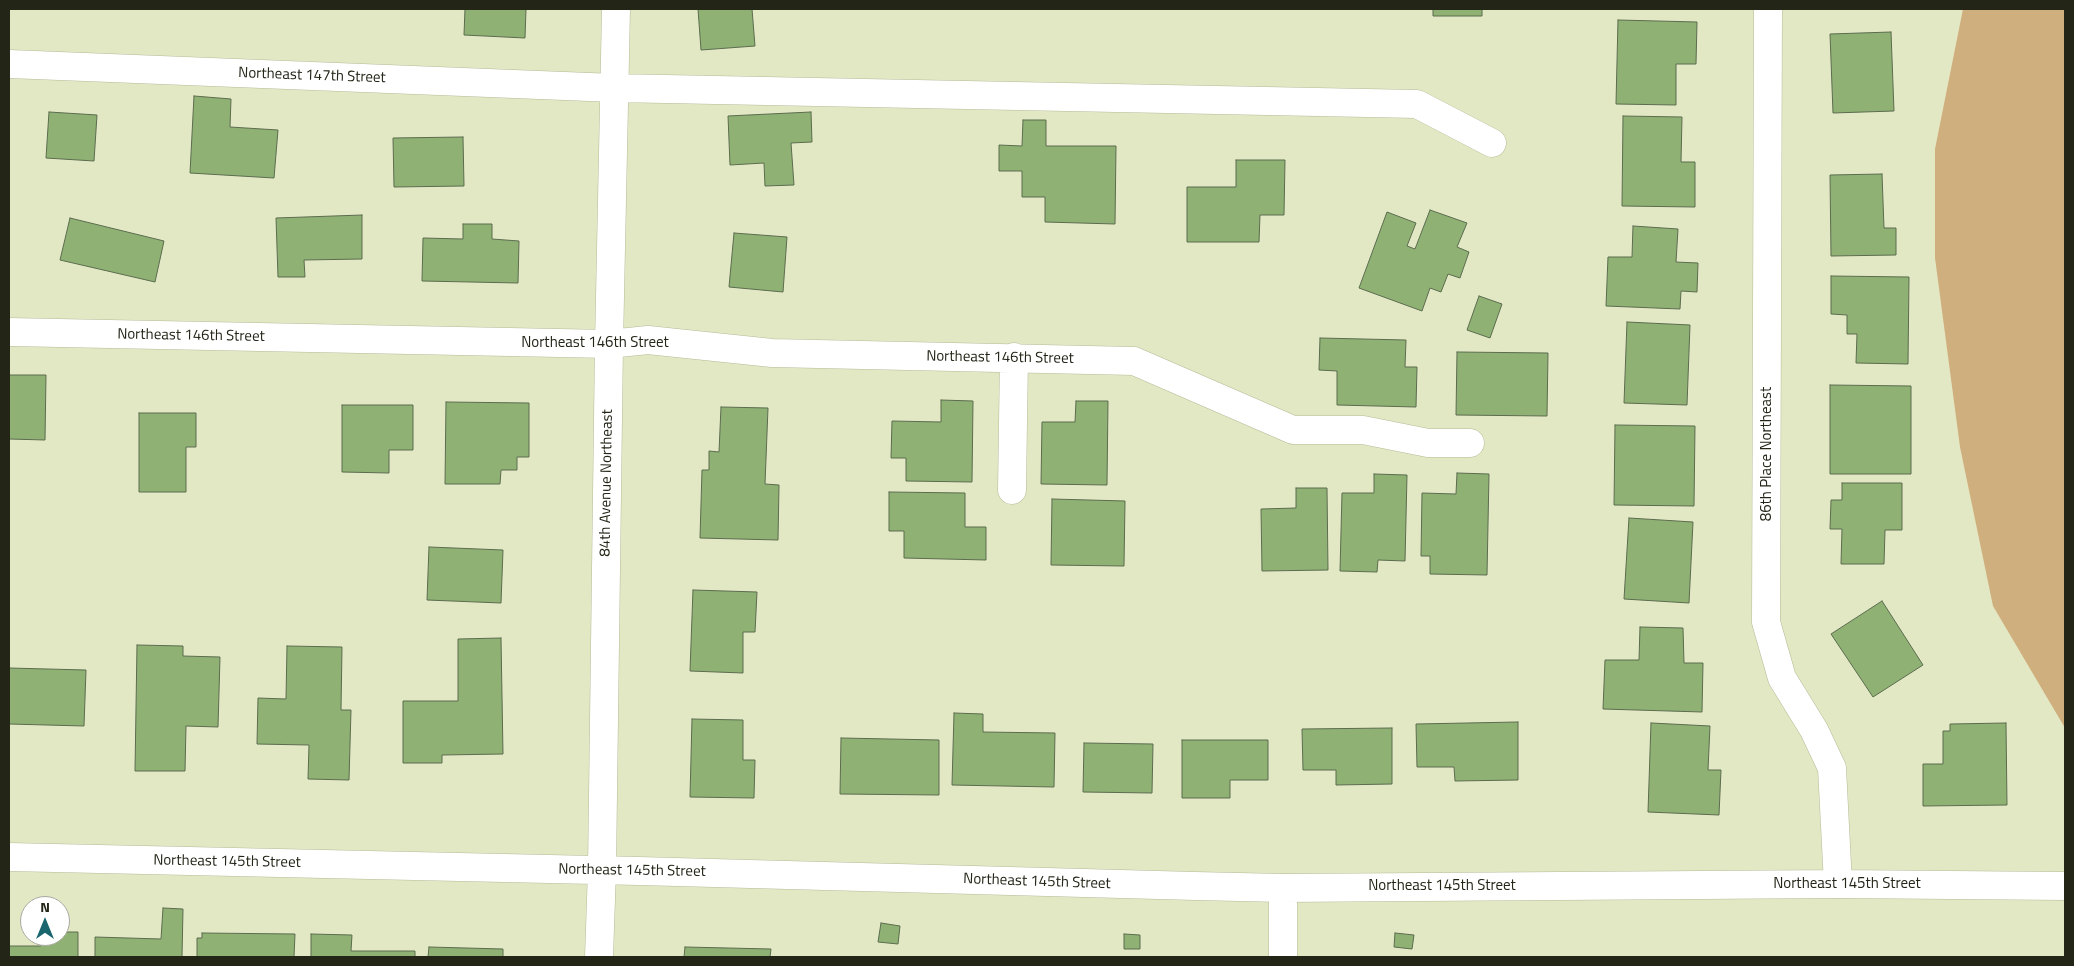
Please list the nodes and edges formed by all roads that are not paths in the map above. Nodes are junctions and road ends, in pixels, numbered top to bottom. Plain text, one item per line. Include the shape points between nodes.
1 (616, 9) edge
2 (1768, 9) edge
3 (9, 64) edge
4 (615, 88) junction
5 (1492, 143) dead end
6 (9, 332) edge
7 (609, 344) junction
8 (1014, 357) junction
9 (1470, 443) dead end
10 (1012, 490) dead end
11 (9, 856) edge
12 (602, 870) junction
13 (1838, 884) junction
14 (2065, 886) edge
15 (1283, 888) junction
16 (598, 957) edge
17 (1283, 957) edge

1 - 4 street, 84th Avenue Northeast
2 - 13 street, 86th Place Northeast via 1766,622 1782,678 1814,730 1832,768
3 - 4 street, Northeast 147th Street
4 - 5 street, Northeast 147th Street via 1417,104
4 - 7 street, 84th Avenue Northeast
6 - 7 street, Northeast 146th Street
7 - 8 street, Northeast 146th Street via 648,340 772,354
7 - 12 street, 84th Avenue Northeast
8 - 9 street, Northeast 146th Street via 1134,361 1292,430 1363,430 1428,443
8 - 10 street
11 - 12 street, Northeast 145th Street
12 - 15 street, Northeast 145th Street
12 - 16 street, 84th Avenue Northeast
13 - 14 street, Northeast 145th Street
13 - 15 street, Northeast 145th Street
15 - 17 street

